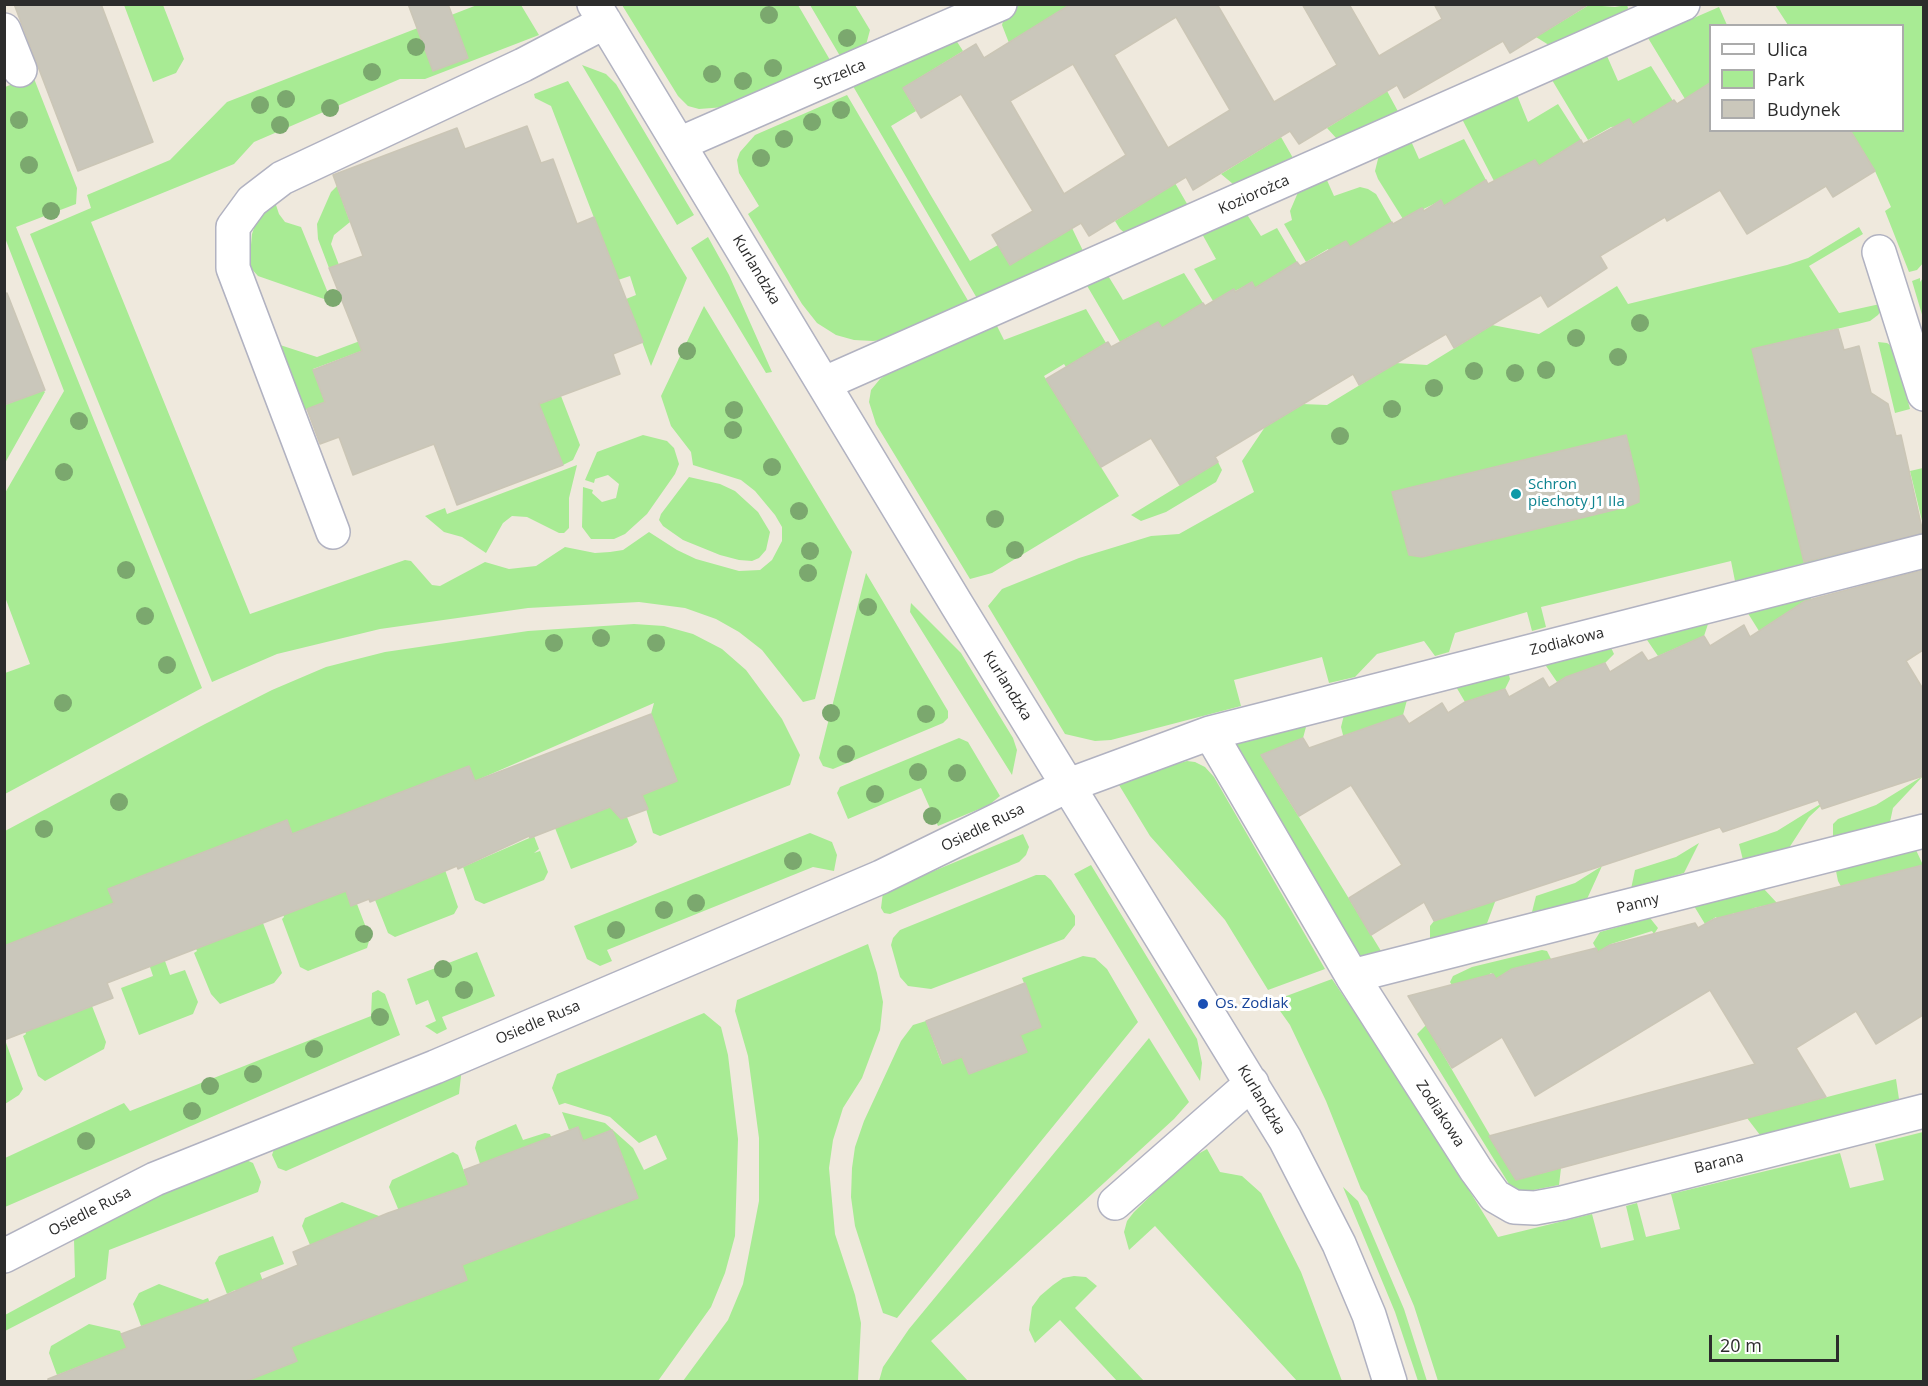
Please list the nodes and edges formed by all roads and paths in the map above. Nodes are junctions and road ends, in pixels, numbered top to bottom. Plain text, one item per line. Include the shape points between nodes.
1 (1000, 4) edge
2 (1683, 4) edge
3 (600, 13) edge
4 (4, 30) edge
5 (20, 70) dead end
6 (679, 144) junction
7 (1879, 252) dead end
8 (825, 383) junction
9 (1923, 394) edge
10 (333, 532) dead end
11 (1923, 550) edge
12 (1210, 733) junction
13 (1069, 784) junction
14 (1923, 831) edge
15 (1352, 976) junction
16 (1252, 1083) junction
17 (1923, 1111) edge
18 (1115, 1203) dead end
19 (1514, 1207) joint
20 (4, 1256) edge
21 (1390, 1382) edge

1 - 6 street, Strzelca
2 - 8 street, Koziorożca
3 - 6 street, Kurlandzka
3 - 10 street via 523,65 282,178 252,201 233,227 233,268
4 - 5 street
6 - 8 street, Kurlandzka
7 - 9 street
8 - 13 street, Kurlandzka
11 - 12 street, Zodiakowa
12 - 13 street, Zodiakowa
12 - 15 street, Zodiakowa
13 - 16 street, Kurlandzka
13 - 20 street, Osiedle Rusa via 881,877 435,1066 155,1179
14 - 15 street, Panny
15 - 19 street, Zodiakowa via 1476,1170 1495,1196
16 - 18 street
16 - 21 street, Kurlandzka via 1339,1244
17 - 19 street, Barana via 1562,1203

